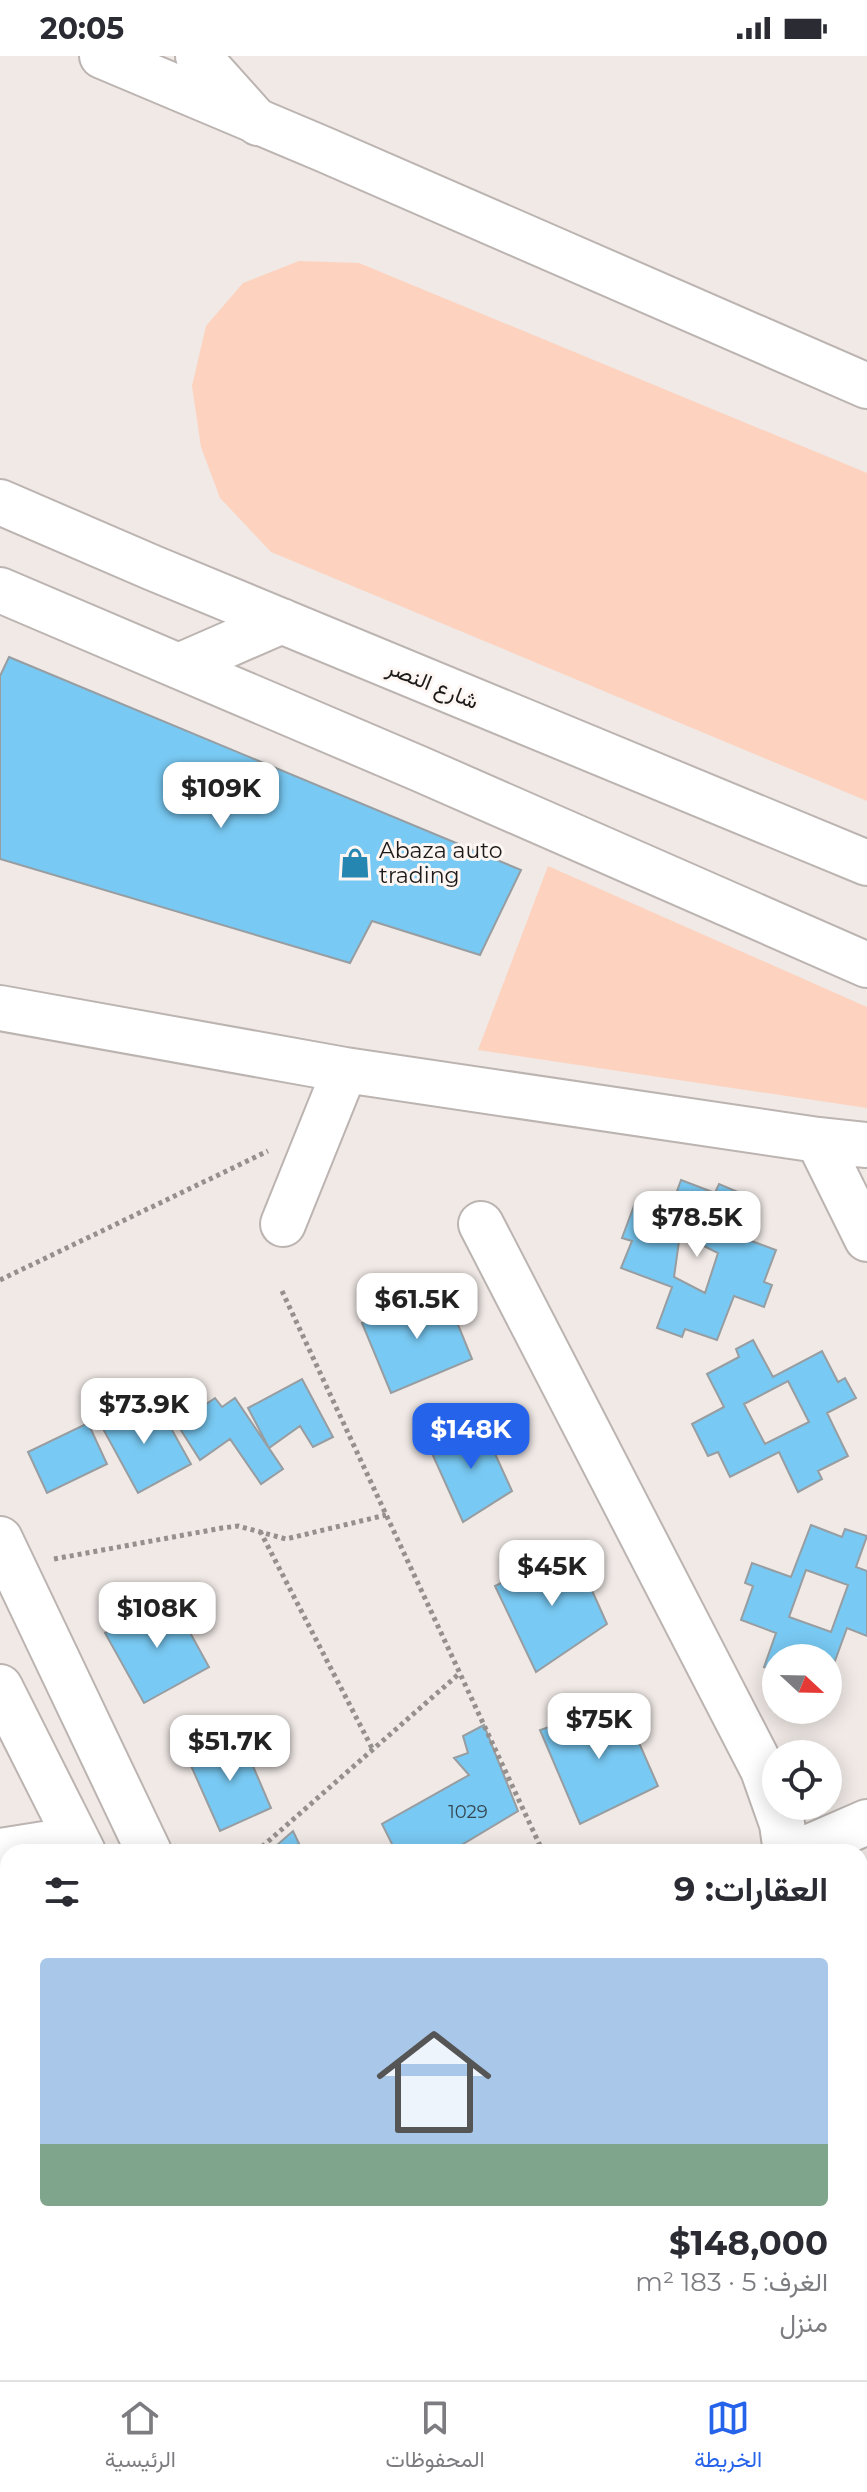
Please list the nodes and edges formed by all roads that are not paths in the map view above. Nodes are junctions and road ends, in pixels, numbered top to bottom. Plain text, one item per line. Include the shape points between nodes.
1 (102, 56) edge
2 (198, 56) edge
3 (258, 123) junction
4 (867, 386) edge
5 (0, 502) edge
6 (0, 590) edge
7 (282, 621) junction
8 (179, 666) junction
9 (867, 863) edge
10 (867, 965) edge
11 (0, 1008) edge
12 (345, 1070) junction
13 (818, 1140) junction
14 (867, 1145) edge
15 (283, 1224) dead end
16 (481, 1224) dead end
17 (867, 1239) edge
18 (6, 1552) edge
19 (0, 1687) edge
20 (867, 1822) edge
21 (78, 1844) edge
22 (145, 1844) edge
23 (785, 1844) edge
24 (816, 1844) edge

1 - 3 street
2 - 3 street
3 - 4 street
5 - 7 street, شارع النصر
6 - 8 street
7 - 8 street
7 - 9 street, شارع النصر
8 - 10 street
11 - 12 street
12 - 13 street
12 - 15 street
13 - 14 street
13 - 17 street
16 - 23 street via 763,1770
18 - 22 street
19 - 21 street
20 - 24 street

